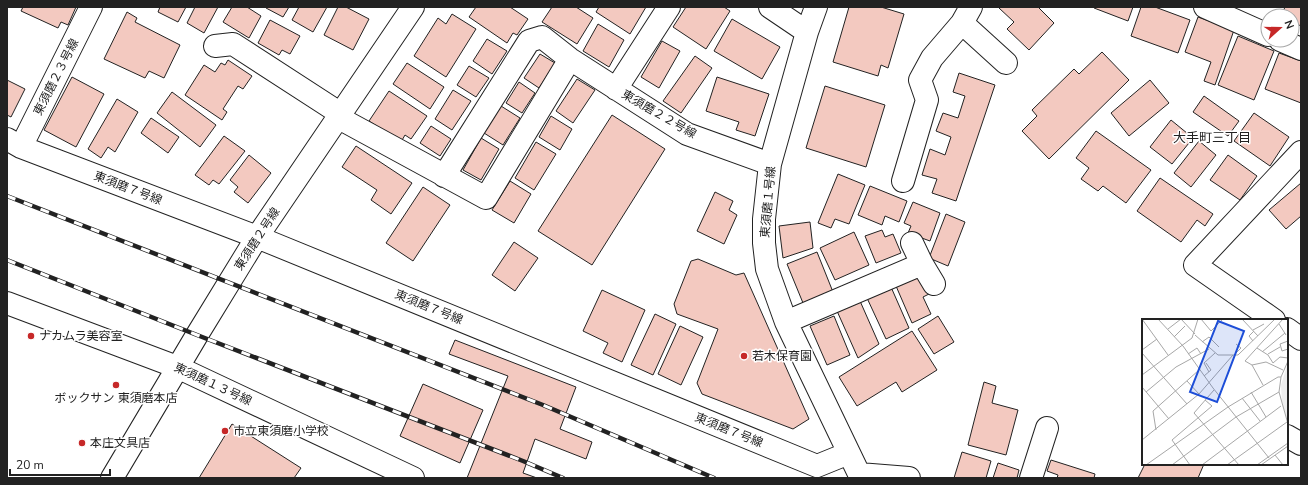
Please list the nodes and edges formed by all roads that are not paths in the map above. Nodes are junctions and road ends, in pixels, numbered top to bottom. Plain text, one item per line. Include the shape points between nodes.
1 (91, 7) edge
2 (669, 7) edge
3 (770, 7) edge
4 (816, 7) edge
5 (1205, 7) edge
6 (412, 8) edge
7 (967, 15) edge
8 (1260, 31) edge
9 (808, 32) junction
10 (215, 46) dead end
11 (570, 59) junction
12 (1006, 63) dead end
13 (616, 90) junction
14 (340, 116) junction
15 (14, 143) edge
16 (1301, 152) edge
17 (770, 164) junction
18 (444, 176) junction
19 (903, 181) dead end
20 (257, 237) junction
21 (912, 243) dead end
22 (922, 264) junction
23 (934, 284) dead end
24 (7, 303) edge
25 (1273, 319) edge
26 (786, 322) junction
27 (1288, 330) edge
28 (1301, 339) edge
29 (177, 367) junction
30 (1047, 428) dead end
31 (1288, 437) edge
32 (1301, 444) edge
33 (850, 453) junction
34 (860, 476) edge
35 (112, 478) edge
36 (413, 478) edge
37 (909, 478) edge
38 (1031, 478) edge

1 - 15 street, 東須磨２３号線
2 - 13 street, 東須磨２２号線
3 - 9 street
4 - 9 street, 東須磨１号線
5 - 8 street
6 - 14 street, 東須磨２号線
7 - 12 street
7 - 19 street via 932,58 920,80 927,100
9 - 17 street, 東須磨１号線
10 - 14 street via 233,44
11 - 13 street
11 - 18 street via 542,37 529,41
11 - 18 street via 486,198
13 - 17 street, 東須磨２２号線 via 686,134
14 - 18 street
14 - 20 street, 東須磨２号線
15 - 20 street, 東須磨７号線
16 - 25 street via 1195,265
17 - 26 street, 東須磨１号線 via 764,244 767,269
20 - 29 street, 東須磨２号線
20 - 33 street, 東須磨７号線 via 817,466
21 - 22 street
22 - 23 street
22 - 26 street
24 - 29 street, 東須磨１３号線
26 - 33 street, 東須磨１号線
27 - 28 street
29 - 35 street, 東須磨２号線
29 - 36 street, 東須磨１３号線
30 - 38 street
31 - 32 street
33 - 34 street, 東須磨１号線
34 - 37 street

